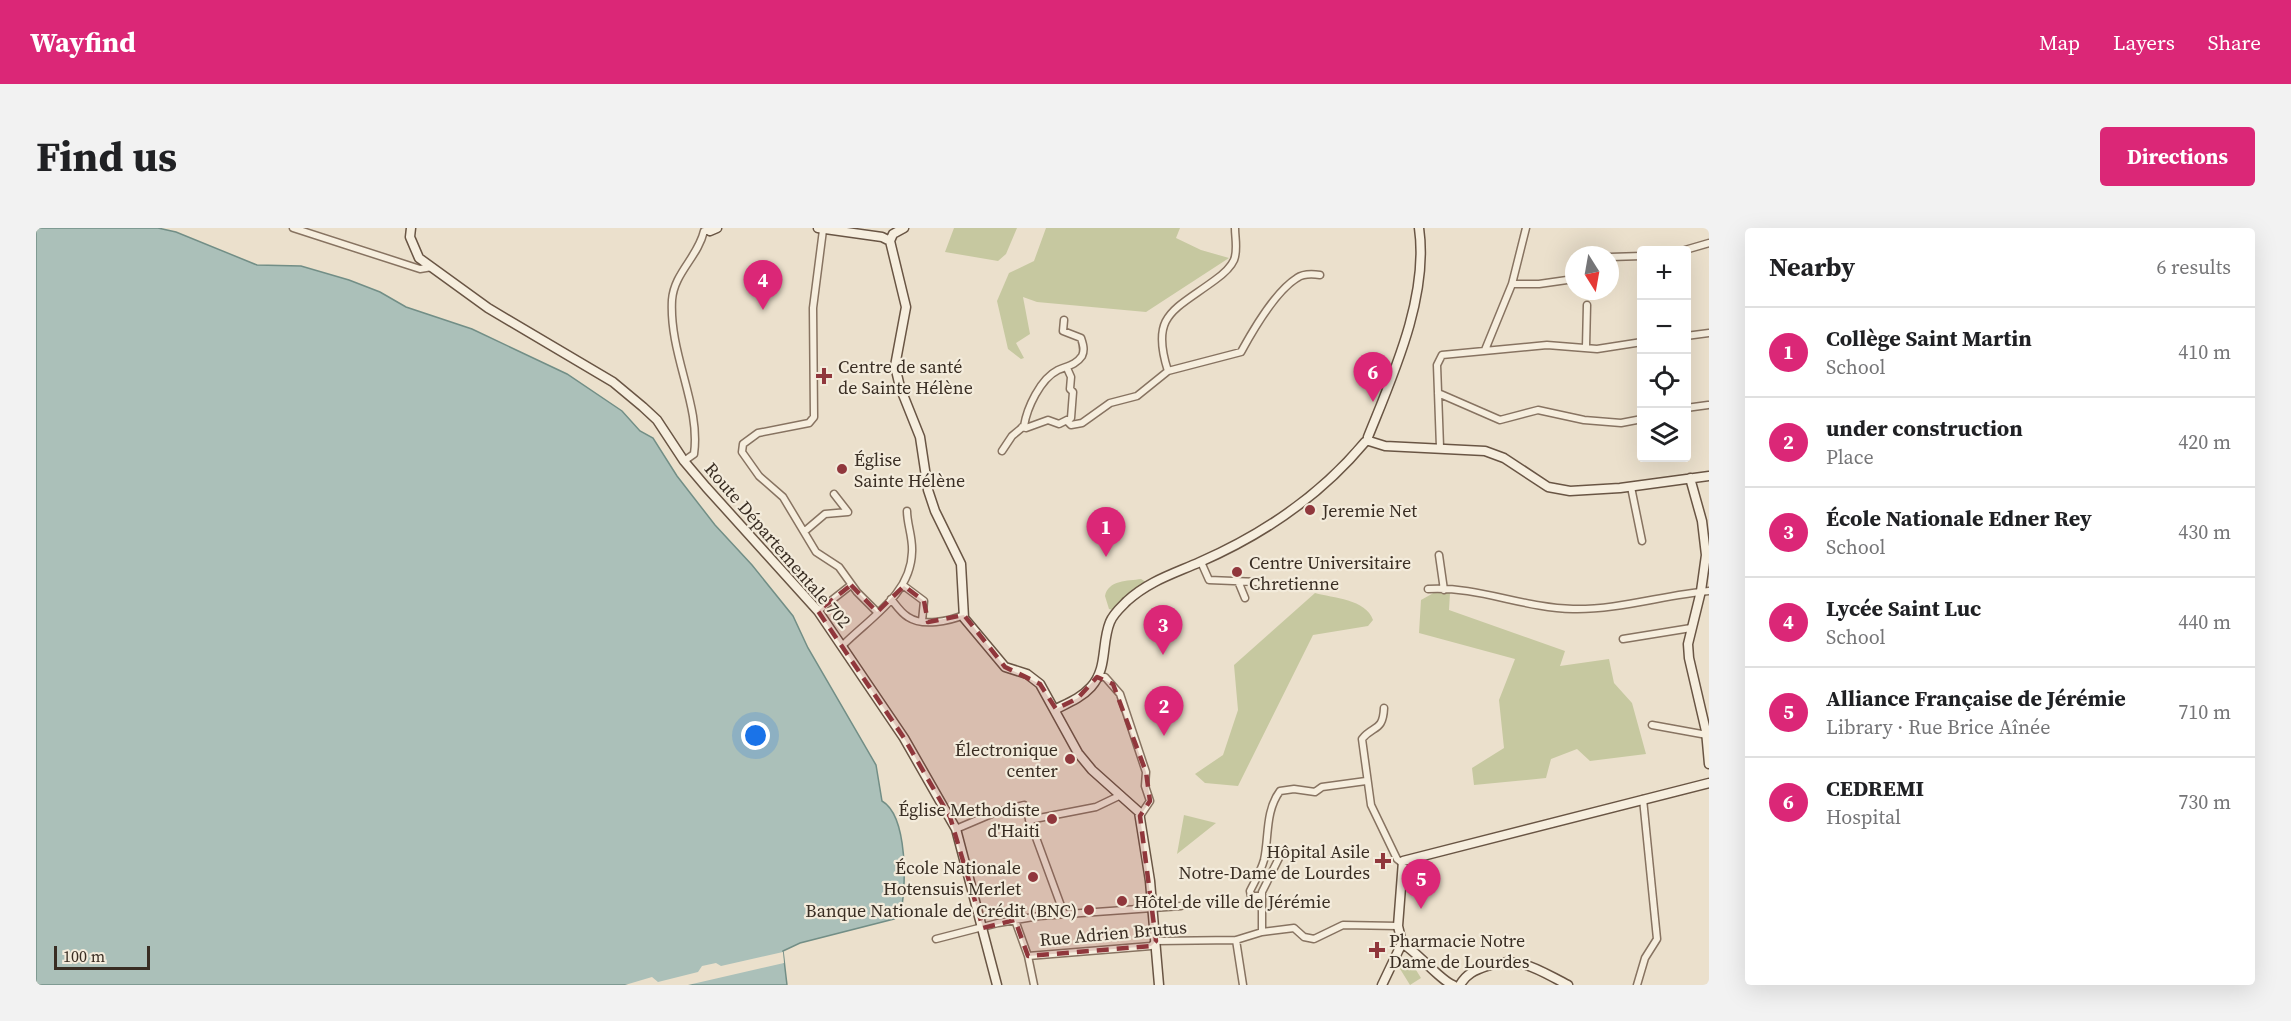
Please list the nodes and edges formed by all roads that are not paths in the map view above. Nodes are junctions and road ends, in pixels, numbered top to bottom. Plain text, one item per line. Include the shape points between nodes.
1 (293, 228) edge
2 (411, 228) edge
3 (904, 228) edge
4 (1235, 228) edge
5 (1419, 228) edge
6 (1526, 228) edge
7 (711, 229) edge
8 (821, 229) edge
9 (890, 241) junction
10 (1709, 243) edge
11 (1691, 248) edge
12 (1637, 256) edge
13 (1619, 257) edge
14 (432, 267) junction
15 (1320, 275) dead end
16 (1565, 280) edge
17 (1512, 284) junction
18 (1587, 305) dead end
19 (1064, 320) dead end
20 (1709, 333) edge
21 (1691, 335) edge
22 (1637, 343) edge
23 (1586, 347) junction
24 (1485, 350) junction
25 (1067, 368) junction
26 (1168, 371) junction
27 (1438, 393) junction
28 (1708, 405) edge
29 (1691, 407) edge
30 (1637, 419) edge
31 (1067, 421) junction
32 (1022, 427) junction
33 (1367, 440) junction
34 (1440, 447) junction
35 (1002, 451) dead end
36 (684, 461) junction
37 (1709, 476) edge
38 (1690, 478) junction
39 (1631, 486) junction
40 (834, 494) dead end
41 (907, 511) dead end
42 (805, 531) junction
43 (1642, 541) dead end
44 (1439, 555) dead end
45 (1201, 562) junction
46 (1238, 581) junction
47 (1258, 582) dead end
48 (851, 585) junction
49 (904, 586) junction
50 (1428, 589) dead end
51 (1444, 590) junction
52 (1705, 591) edge
53 (1245, 598) dead end
54 (891, 599) junction
55 (818, 611) junction
56 (877, 612) junction
57 (964, 615) junction
58 (922, 621) junction
59 (1691, 628) junction
60 (1623, 639) dead end
61 (843, 645) junction
62 (1097, 677) junction
63 (1384, 708) dead end
64 (1056, 709) junction
65 (1652, 725) dead end
66 (1707, 735) junction
67 (1709, 764) edge
68 (1366, 781) junction
69 (1709, 783) edge
70 (1122, 795) junction
71 (1643, 799) junction
72 (1140, 816) junction
73 (1029, 820) junction
74 (956, 829) junction
75 (1282, 852) dead end
76 (1402, 863) junction
77 (1262, 896) junction
78 (1181, 906) dead end
79 (1153, 908) junction
80 (1064, 914) junction
81 (1015, 920) junction
82 (1398, 926) junction
83 (983, 928) junction
84 (1262, 932) junction
85 (936, 939) dead end
86 (1236, 940) junction
87 (1156, 941) junction
88 (1402, 943) junction
89 (1028, 956) junction
90 (997, 985) edge
91 (1034, 985) edge
92 (1159, 985) edge
93 (1243, 985) edge
94 (1382, 985) edge
95 (1453, 985) edge
96 (1460, 985) edge
97 (1568, 985) edge
98 (1637, 985) edge

1 - 14 street via 420,269
2 - 14 street, Route Départementale 702 via 413,249
3 - 9 street via 893,234
4 - 26 street via 1233,264 1180,306 1162,329 1160,347
5 - 33 street via 1419,282 1394,372
6 - 17 street
7 - 36 street via 704,231 701,245 679,276 672,299 673,337 690,400 695,440 694,454
8 - 9 street
8 - 42 street via 813,308 814,417 809,423 752,436 741,448 747,462 783,497
9 - 57 street via 906,307 895,366 920,437 928,490 961,564
10 - 11 street
12 - 13 street
14 - 36 street, Route Départementale 702 via 488,309 613,382 657,420
15 - 26 street via 1297,278 1278,297 1241,352
16 - 17 street
17 - 24 street
18 - 23 street
19 - 25 street via 1063,331 1078,334 1084,348 1081,358
20 - 21 street
22 - 23 street
23 - 24 street via 1547,345
24 - 27 street via 1442,355 1437,365
25 - 31 street via 1073,392 1071,418
25 - 32 street via 1057,370 1042,387 1027,409
26 - 31 street via 1137,396 1110,403 1082,423 1071,425
27 - 30 street via 1500,420 1538,410 1584,420 1621,423
27 - 34 street
28 - 29 street
31 - 32 street via 1059,424 1048,420
32 - 35 street
33 - 34 street via 1385,446
33 - 45 street via 1292,513
34 - 39 street via 1495,454 1537,482 1561,490
36 - 55 street, Route Départementale 702
37 - 38 street
38 - 39 street
38 - 52 street via 1706,545
39 - 43 street
40 - 42 street via 848,512 825,514
41 - 49 street via 913,550
42 - 48 street via 816,552 839,567
44 - 51 street
45 - 46 street via 1209,580
45 - 62 street via 1145,586 1117,612 1110,622 1105,660
46 - 47 street
46 - 53 street
48 - 55 street
48 - 56 street
49 - 54 street
49 - 58 street via 924,601
50 - 51 street
51 - 52 street via 1484,592 1520,603 1573,609
52 - 59 street
54 - 56 street
54 - 58 street via 906,617
55 - 61 street, Route Départementale 702
56 - 61 street
57 - 58 street
57 - 64 street via 1005,667 1027,674 1041,684
59 - 60 street
59 - 66 street via 1689,657
61 - 74 street, Route Départementale 702 via 904,738
62 - 64 street via 1078,698
62 - 72 street via 1105,677 1120,694 1146,772 1150,801
63 - 68 street via 1377,730 1362,739
64 - 70 street via 1078,753
65 - 66 street
66 - 67 street
68 - 76 street via 1377,819
68 - 77 street via 1322,787 1315,792 1280,791 1268,823 1263,864 1250,891 1251,896
69 - 71 street
70 - 72 street
70 - 73 street via 1096,807
71 - 76 street
71 - 98 street via 1657,939 1645,958
72 - 79 street
73 - 74 street via 1024,805
73 - 80 street
74 - 83 street, Route Départementale 702
75 - 77 street
76 - 82 street
77 - 84 street
78 - 79 street
79 - 80 street
79 - 87 street
80 - 81 street
81 - 83 street
81 - 89 street
82 - 84 street, Rue Adrien Brutus via 1343,925 1314,939 1304,937 1294,928
82 - 88 street
83 - 85 street
83 - 90 street, Route Départementale 702
84 - 86 street, Rue Adrien Brutus
86 - 87 street, Rue Adrien Brutus
86 - 93 street
87 - 89 street, Rue Adrien Brutus via 1151,946
87 - 92 street
88 - 94 street
88 - 95 street
89 - 91 street
96 - 97 street via 1470,973 1508,961 1519,962

